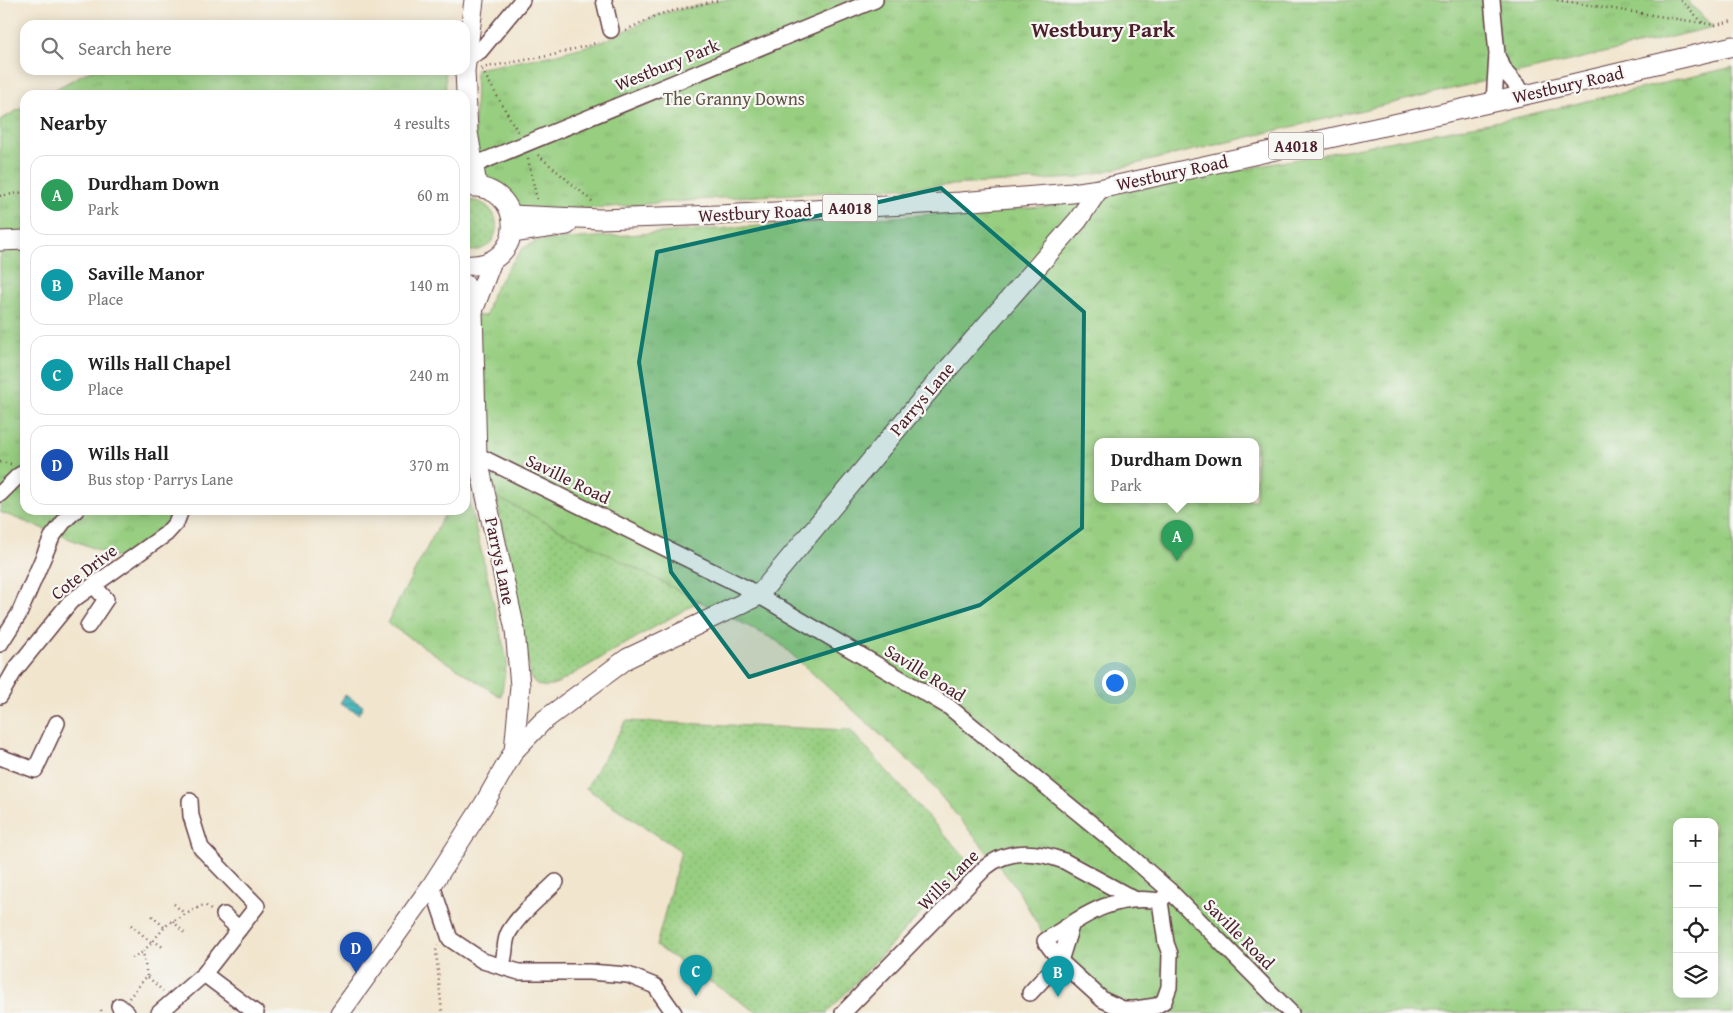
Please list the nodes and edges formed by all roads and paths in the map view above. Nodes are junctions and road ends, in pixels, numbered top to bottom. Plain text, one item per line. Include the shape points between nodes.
1 (474, 0) edge
2 (522, 0) edge
3 (604, 0) edge
4 (719, 0) edge
5 (875, 0) edge
6 (1492, 0) edge
7 (1557, 0) edge
8 (1681, 0) edge
9 (1733, 21) edge
10 (1704, 24) junction
11 (470, 32) edge
12 (613, 34) junction
13 (1733, 46) edge
14 (1497, 54) junction
15 (470, 61) edge
16 (470, 65) edge
17 (466, 75) edge
18 (467, 90) edge
19 (1525, 95) junction
20 (1494, 102) junction
21 (524, 143) junction
22 (470, 164) edge
23 (471, 186) edge
24 (1099, 189) junction
25 (20, 193) edge
26 (1072, 193) junction
27 (0, 196) edge
28 (541, 216) junction
29 (600, 219) junction
30 (1078, 220) junction
31 (512, 224) junction
32 (20, 240) edge
33 (0, 241) edge
34 (492, 261) junction
35 (470, 265) edge
36 (470, 302) edge
37 (473, 312) junction
38 (471, 455) edge
39 (20, 475) edge
40 (0, 494) edge
41 (70, 515) edge
42 (180, 515) edge
43 (94, 586) junction
44 (752, 592) junction
45 (88, 626) dead end
46 (0, 644) edge
47 (0, 696) edge
48 (57, 723) dead end
49 (514, 751) junction
50 (0, 757) edge
51 (190, 801) dead end
52 (556, 882) dead end
53 (432, 885) junction
54 (1165, 896) junction
55 (1134, 899) junction
56 (174, 904) dead end
57 (184, 914) junction
58 (224, 915) joint
59 (152, 916) dead end
60 (173, 920) junction
61 (1072, 923) junction
62 (131, 924) dead end
63 (164, 927) junction
64 (239, 928) junction
65 (186, 934) dead end
66 (450, 939) junction
67 (152, 941) junction
68 (164, 948) dead end
69 (143, 952) junction
70 (132, 958) dead end
71 (1060, 961) junction
72 (501, 966) junction
73 (204, 974) junction
74 (147, 976) junction
75 (1030, 993) dead end
76 (173, 1001) junction
77 (123, 1009) edge
78 (1149, 1010) edge
79 (1121, 1011) edge
80 (160, 1013) edge
81 (256, 1013) edge
82 (340, 1013) edge
83 (442, 1013) edge
84 (674, 1013) edge
85 (843, 1013) edge
86 (1291, 1013) edge

1 - 11 main road
2 - 15 street
3 - 12 street
4 - 12 path via 660,14
5 - 21 street, Westbury Park
6 - 14 street
7 - 10 path
8 - 10 path
9 - 10 path
12 - 16 path via 553,55
13 - 19 main road, Westbury Road / A4018
14 - 19 street via 1506,73
14 - 20 street
17 - 18 main road
19 - 20 main road, Westbury Road / A4018
20 - 24 main road, Westbury Road / A4018
21 - 22 street, Westbury Park
21 - 28 path
23 - 31 main road via 499,195 507,204
24 - 26 main road, Westbury Road / A4018
24 - 30 main road, Parrys Lane
25 - 27 path
26 - 29 main road, Westbury Road / A4018 via 719,215
26 - 30 main road
28 - 29 main road, Westbury Road / A4018
28 - 31 main road, Westbury Road / A4018
29 - 31 main road, Westbury Road / A4018
30 - 44 main road, Parrys Lane via 770,580
31 - 34 main road via 508,244
32 - 33 main road
34 - 35 main road
34 - 37 main road, Parrys Lane
36 - 37 main road, Parrys Lane
37 - 38 main road, Parrys Lane
38 - 44 street, Saville Road
38 - 49 main road, Parrys Lane via 514,630 520,686
39 - 40 street
41 - 46 street via 52,537 19,614
42 - 43 street, Cote Drive via 166,534
43 - 45 street via 106,598
43 - 47 street, Cote Drive via 70,602 15,670
44 - 49 main road, Parrys Lane via 628,658 543,721
44 - 54 street, Saville Road via 949,707 1120,847
48 - 50 street via 35,770
49 - 53 main road, Parrys Lane
51 - 64 street via 201,848 257,906
52 - 72 street via 508,933 505,960
53 - 66 street
53 - 82 main road, Parrys Lane
54 - 55 street
54 - 78 street via 1169,987 1164,1001
54 - 86 street, Saville Road
55 - 61 street via 1118,901
55 - 85 street, Wills Lane via 1052,856 1027,853 996,859
56 - 57 path
57 - 58 path via 205,905 221,919
57 - 60 path
58 - 64 street
59 - 63 path
60 - 63 path
60 - 65 path
61 - 71 street
61 - 71 street via 1045,941
62 - 67 path
63 - 67 path
64 - 73 street
66 - 72 street via 483,961
66 - 83 path via 438,945 436,952
67 - 68 path
67 - 69 path
69 - 70 path
69 - 74 path
71 - 75 street
71 - 79 street via 1103,1000
72 - 84 street via 520,972 628,975 655,986
73 - 76 street
73 - 81 street
74 - 76 path
74 - 77 path via 126,1002 123,1000
76 - 80 street
78 - 79 street

